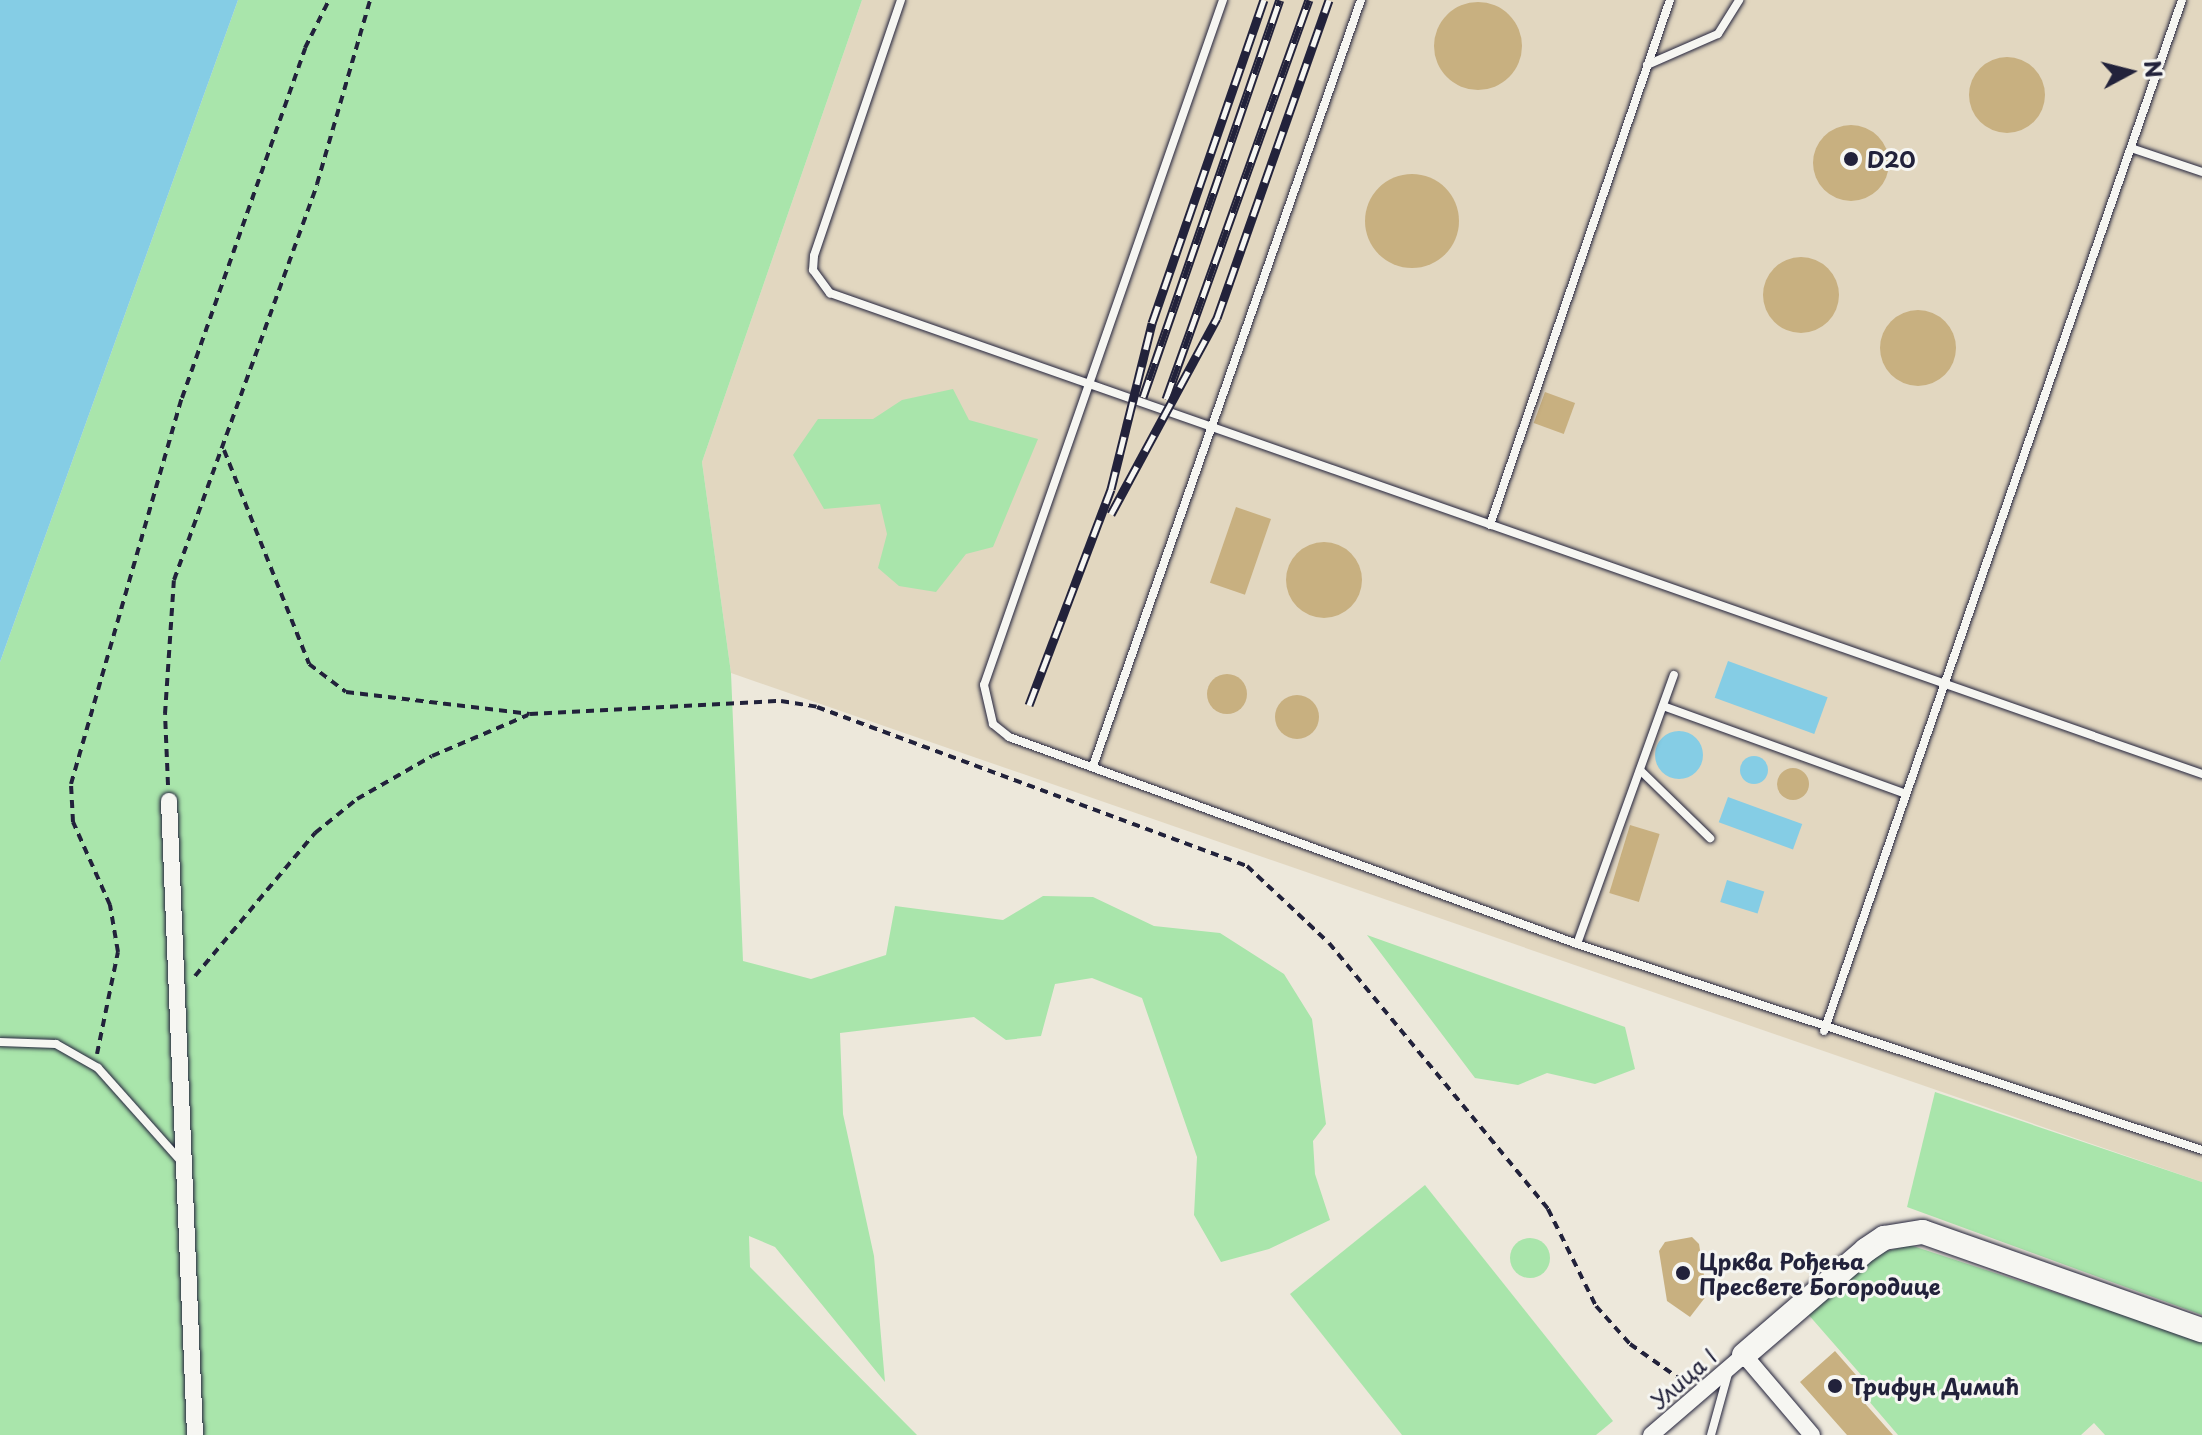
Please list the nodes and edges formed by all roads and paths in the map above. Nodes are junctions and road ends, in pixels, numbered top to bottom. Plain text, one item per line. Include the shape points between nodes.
1 (329, 0) edge
2 (370, 0) edge
3 (901, 0) edge
4 (1223, 0) edge
5 (1361, 0) edge
6 (1670, 0) edge
7 (1739, 0) edge
8 (2182, 0) edge
9 (1647, 65) junction
10 (2131, 148) junction
11 (2202, 172) edge
12 (1090, 384) junction
13 (1212, 427) junction
14 (224, 450) junction
15 (1490, 525) junction
16 (1674, 675) dead end
17 (1945, 684) junction
18 (1663, 706) junction
19 (530, 714) junction
20 (1093, 766) junction
21 (1640, 770) junction
22 (2202, 774) edge
23 (1906, 794) junction
24 (169, 801) joint
25 (1710, 838) dead end
26 (1577, 944) junction
27 (179, 993) junction
28 (1824, 1031) junction
29 (0, 1042) edge
30 (98, 1068) junction
31 (2202, 1150) edge
32 (184, 1164) junction
33 (2202, 1330) edge
34 (1737, 1361) junction
35 (1697, 1395) junction
36 (195, 1435) edge
37 (1651, 1435) edge
38 (1711, 1435) edge
39 (1812, 1435) edge

1 - 30 path via 305,48 182,398 71,784 73,822 110,905 118,952 96,1033
2 - 14 path via 317,184
3 - 12 lane via 814,256 819,286
4 - 12 lane
5 - 13 lane
6 - 9 lane
7 - 9 lane via 1718,34
8 - 10 lane
9 - 15 lane
10 - 11 lane
10 - 17 lane
12 - 13 lane
12 - 20 lane via 984,685 984,705 1009,737
13 - 15 lane
13 - 20 lane
14 - 19 path via 309,664 346,692
14 - 24 path via 174,580 165,714
15 - 17 lane
16 - 18 lane
17 - 22 lane
17 - 23 lane
18 - 21 lane
18 - 23 lane
19 - 27 path via 432,756 357,799 315,833
19 - 35 path via 781,701 817,707 1247,866 1329,943 1548,1209 1596,1306 1630,1344 1665,1363
20 - 26 lane
21 - 25 lane
21 - 26 lane
23 - 28 lane
24 - 27 street
26 - 28 lane
27 - 32 street
28 - 31 lane
29 - 30 lane via 56,1044
30 - 32 lane
32 - 36 street
33 - 34 street via 1923,1232 1884,1238 1866,1250
34 - 35 street, Улица I
34 - 38 lane
34 - 39 street
35 - 37 street, Улица I

